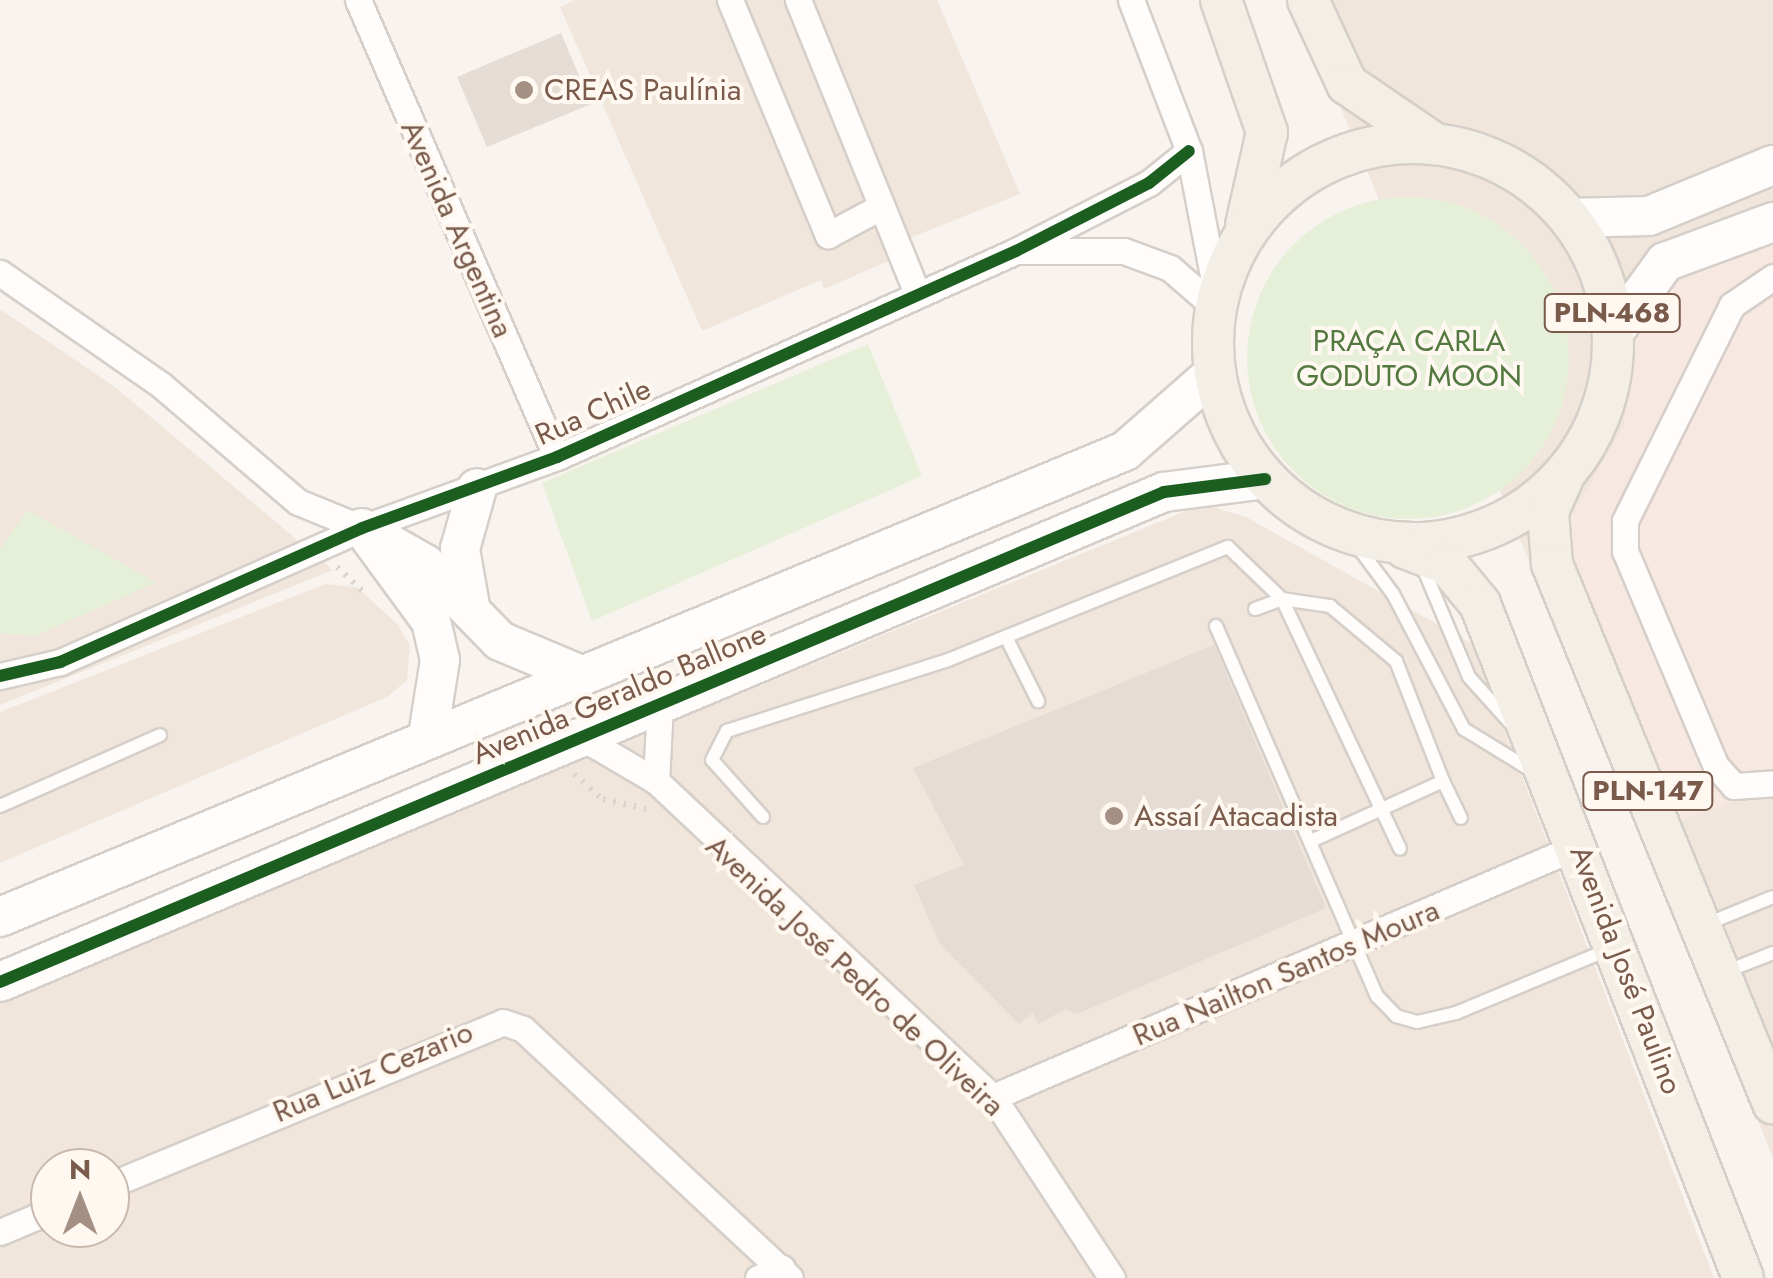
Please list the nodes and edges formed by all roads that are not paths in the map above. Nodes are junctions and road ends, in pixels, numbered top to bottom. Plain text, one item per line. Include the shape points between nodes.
1 (358, 0) edge
2 (730, 0) edge
3 (798, 0) edge
4 (1130, 0) edge
5 (1221, 0) edge
6 (1308, 0) edge
7 (1434, 144) junction
8 (1189, 151) junction
9 (1773, 165) edge
10 (882, 206) junction
11 (1571, 218) junction
12 (1773, 222) edge
13 (1243, 236) junction
14 (1016, 252) junction
15 (0, 273) edge
16 (1773, 276) edge
17 (916, 291) junction
18 (1216, 302) junction
19 (1614, 332) junction
20 (1214, 373) junction
21 (557, 458) junction
22 (1563, 477) junction
23 (1265, 479) junction
24 (478, 488) junction
25 (362, 528) junction
26 (1347, 532) junction
27 (1402, 548) junction
28 (1282, 599) junction
29 (1255, 608) dead end
30 (480, 626) junction
31 (1216, 626) dead end
32 (1006, 637) junction
33 (579, 674) junction
34 (0, 676) edge
35 (1038, 701) dead end
36 (660, 704) junction
37 (160, 735) dead end
38 (428, 736) junction
39 (580, 738) junction
40 (1552, 780) junction
41 (656, 781) junction
42 (1443, 781) junction
43 (1773, 783) edge
44 (0, 806) edge
45 (1381, 810) junction
46 (763, 817) dead end
47 (1461, 818) dead end
48 (1311, 841) junction
49 (1578, 846) junction
50 (1400, 849) dead end
51 (1773, 897) edge
52 (0, 917) edge
53 (1702, 926) junction
54 (1357, 945) junction
55 (1617, 946) junction
56 (1773, 953) edge
57 (1722, 973) junction
58 (0, 982) edge
59 (993, 1097) junction
60 (1773, 1104) edge
61 (130, 1177) edge
62 (30, 1219) edge
63 (0, 1232) edge
64 (786, 1273) edge
65 (758, 1278) edge
66 (1112, 1278) edge
67 (1743, 1278) edge

1 - 21 street, Avenida Argentina
2 - 10 street via 828,235
3 - 10 street
4 - 8 street
5 - 13 main road via 1267,132
6 - 7 main road via 1347,84
7 - 11 main road, PLN-468 via 1510,168
7 - 13 main road, PLN-468 via 1371,148 1326,164 1286,188
8 - 14 street, Rua Chile via 1149,183
8 - 18 street
9 - 11 street via 1649,216
10 - 17 street
11 - 19 main road, PLN-468 via 1602,272
12 - 19 street via 1665,262
13 - 18 main road, PLN-468
14 - 17 street, Rua Chile
14 - 18 street, Rua Chile via 1124,252 1170,268
15 - 25 street via 160,385 298,502
16 - 43 street via 1732,305 1696,368 1625,521 1625,551 1716,766 1734,786
17 - 21 street, Rua Chile
18 - 20 main road, PLN-468
19 - 22 main road, PLN-468 via 1603,410
20 - 23 main road, PLN-468 via 1224,412
20 - 33 street, Avenida Geraldo Ballone via 1125,451
21 - 24 street, Rua Chile
22 - 27 main road, PLN-468 via 1484,531
22 - 53 main road, PLN-147 via 1548,512 1552,564
23 - 26 main road, PLN-468 via 1302,511
23 - 36 street, Avenida Geraldo Ballone via 1164,492
24 - 25 street, Rua Chile
24 - 30 street via 462,533 460,572
25 - 30 street via 425,564
25 - 34 street, Rua Chile via 60,662
25 - 38 street via 430,621 440,660
26 - 27 main road, PLN-468
26 - 40 lane via 1392,594 1464,730
27 - 40 main road, Avenida José Paulino / PLN-147 via 1467,582
28 - 29 lane
28 - 32 lane via 1228,548
28 - 42 lane via 1330,606 1396,661
28 - 45 lane
30 - 33 street via 517,652
31 - 48 lane
32 - 35 lane
32 - 46 lane via 727,731 714,742 712,760
33 - 38 street, Avenida Geraldo Ballone
36 - 39 street, Avenida Geraldo Ballone
36 - 41 street
37 - 44 lane
38 - 52 street, Avenida Geraldo Ballone
39 - 41 street, Avenida José Pedro de Oliveira
39 - 58 street, Avenida Geraldo Ballone
40 - 49 main road, Avenida José Paulino / PLN-147
41 - 59 street, Avenida José Pedro de Oliveira
42 - 45 lane
42 - 47 lane
45 - 48 lane
45 - 50 lane
48 - 54 lane
49 - 54 street, Rua Nailton Santos Moura
49 - 55 main road, Avenida José Paulino / PLN-147
51 - 53 lane
53 - 57 main road, PLN-147
54 - 55 lane via 1377,996 1396,1016 1417,1022
54 - 59 street, Rua Nailton Santos Moura
55 - 67 main road, Avenida José Paulino / PLN-147
56 - 57 lane
57 - 60 main road, PLN-147
59 - 66 street, Avenida José Pedro de Oliveira
61 - 64 street, Rua Luiz Cezario via 502,1022 523,1029
62 - 63 street
64 - 65 street

